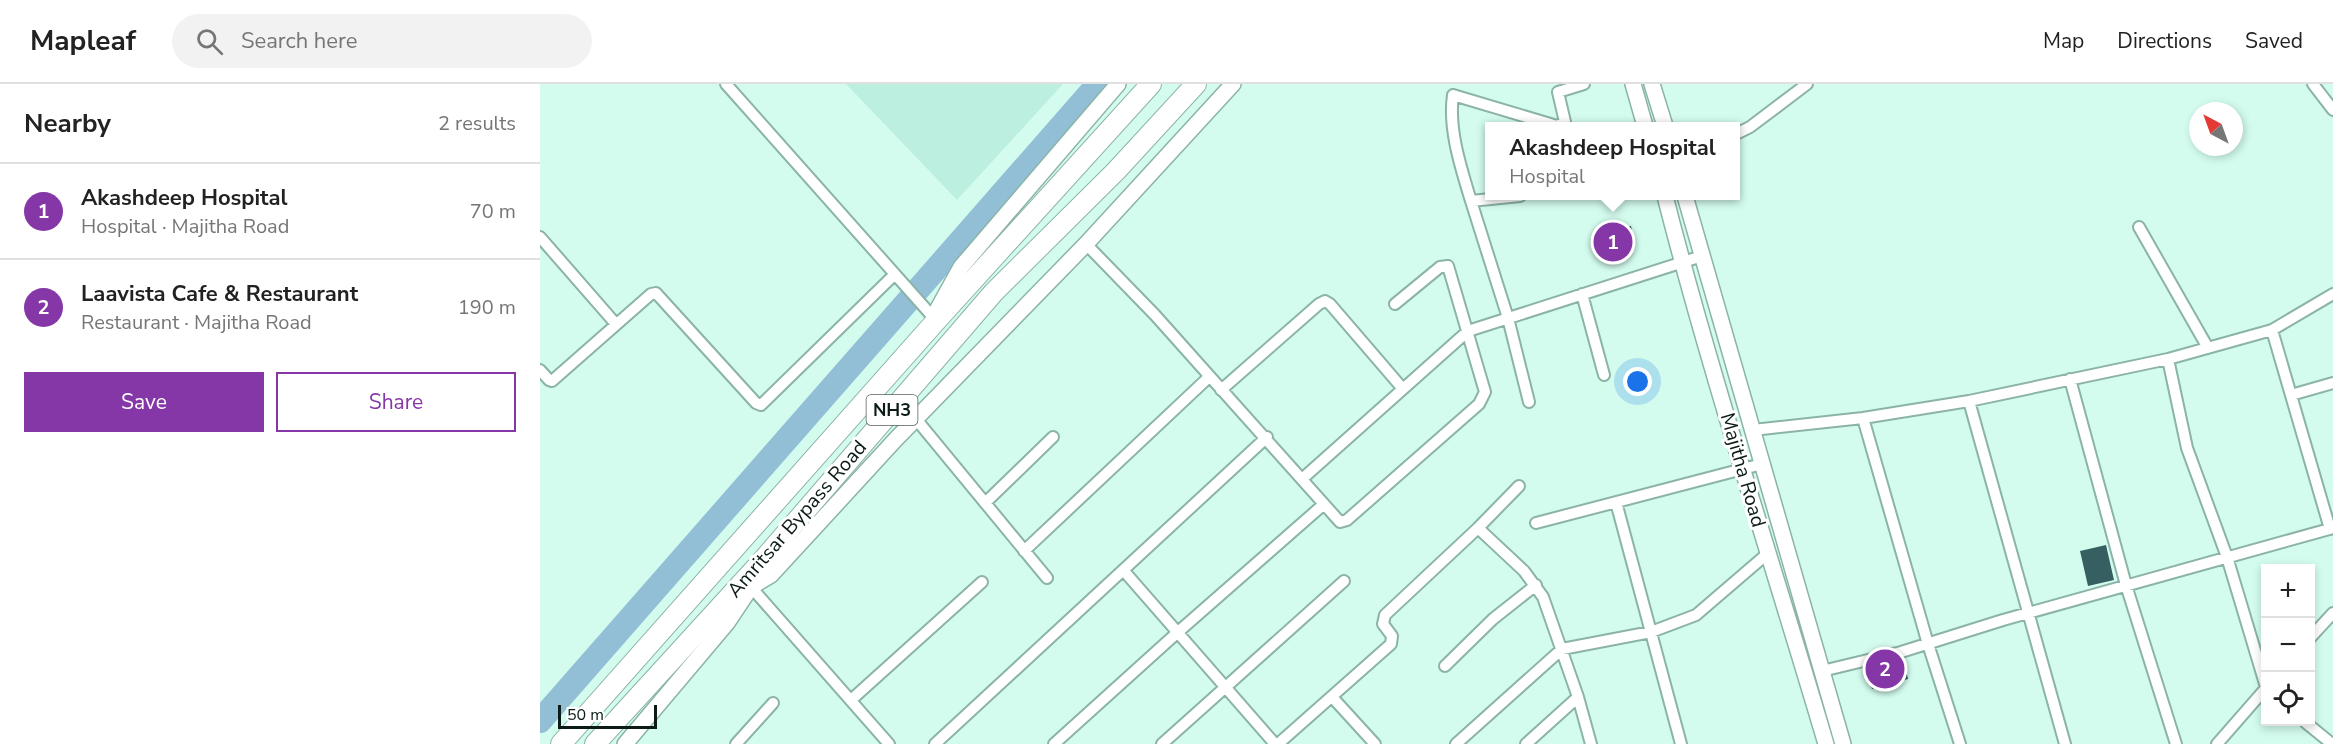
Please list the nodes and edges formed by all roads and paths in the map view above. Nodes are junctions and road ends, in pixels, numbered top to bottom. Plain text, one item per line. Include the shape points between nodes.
1 (726, 84) edge
2 (1118, 84) edge
3 (1151, 84) edge
4 (1196, 84) edge
5 (1233, 84) edge
6 (1584, 84) edge
7 (1633, 84) edge
8 (1652, 84) edge
9 (1807, 84) edge
10 (2313, 84) edge
11 (1556, 88) edge
12 (1454, 89) edge
13 (2333, 110) edge
14 (1546, 122) edge
15 (1564, 122) edge
16 (1644, 122) edge
17 (1664, 122) edge
18 (1740, 132) edge
19 (1485, 199) edge
20 (1666, 200) edge
21 (1686, 200) edge
22 (1471, 201) junction
23 (2139, 227) dead end
24 (540, 237) edge
25 (1086, 244) junction
26 (1702, 256) junction
27 (1682, 262) junction
28 (897, 279) junction
29 (1582, 294) junction
30 (2333, 294) edge
31 (1395, 304) dead end
32 (933, 317) junction
33 (1508, 318) junction
34 (615, 324) junction
35 (2272, 330) junction
36 (1468, 331) junction
37 (921, 338) junction
38 (2208, 348) junction
39 (2168, 359) junction
40 (540, 370) edge
41 (1604, 375) dead end
42 (1209, 377) junction
43 (2070, 380) junction
44 (2333, 383) edge
45 (1403, 389) junction
46 (1221, 390) junction
47 (2291, 395) junction
48 (1969, 401) junction
49 (1529, 402) dead end
50 (1863, 418) junction
51 (916, 419) junction
52 (1753, 430) junction
53 (1053, 437) dead end
54 (1267, 437) junction
55 (1762, 464) junction
56 (1743, 470) junction
57 (1302, 479) junction
58 (1519, 486) dead end
59 (1616, 502) junction
60 (985, 503) junction
61 (1324, 504) junction
62 (1536, 524) dead end
63 (1478, 528) junction
64 (2331, 529) edge
65 (1024, 551) junction
66 (1767, 554) junction
67 (2228, 557) junction
68 (1124, 571) junction
69 (1047, 578) dead end
70 (1344, 581) dead end
71 (982, 582) dead end
72 (1536, 585) junction
73 (2126, 585) junction
74 (751, 587) junction
75 (721, 605) junction
76 (2333, 613) edge
77 (2028, 614) junction
78 (1178, 632) junction
79 (1651, 632) junction
80 (2315, 633) edge
81 (1928, 644) junction
82 (1562, 649) junction
83 (1445, 666) dead end
84 (1822, 671) junction
85 (2261, 674) edge
86 (1225, 687) junction
87 (2261, 693) edge
88 (1578, 697) junction
89 (1333, 698) junction
90 (851, 700) junction
91 (773, 703) dead end
92 (2310, 726) edge
93 (561, 744) edge
94 (595, 744) edge
95 (625, 744) edge
96 (736, 744) edge
97 (889, 744) edge
98 (935, 744) edge
99 (1054, 744) edge
100 (1162, 744) edge
101 (1277, 744) edge
102 (1375, 744) edge
103 (1456, 744) edge
104 (1526, 744) edge
105 (1591, 744) edge
106 (1681, 744) edge
107 (1826, 744) edge
108 (1843, 744) edge
109 (1960, 744) edge
110 (2065, 744) edge
111 (2176, 744) edge
112 (2217, 744) edge
113 (2332, 744) edge

1 - 28 street
2 - 32 street via 962,267
3 - 37 highway, Amritsar Bypass Road / NH3
4 - 75 highway, Amritsar Bypass Road / NH3 via 1116,171 994,292
5 - 25 street
6 - 11 street
7 - 16 street
8 - 17 street
9 - 18 street
10 - 13 street
11 - 15 street
12 - 14 street
12 - 22 street via 1451,106
19 - 22 street
20 - 27 street, Majitha Road
21 - 26 street, Majitha Road
22 - 33 street
23 - 38 street
24 - 34 street
25 - 42 street
25 - 51 street
26 - 27 street
26 - 52 street, Majitha Road
27 - 29 street
27 - 56 street, Majitha Road
28 - 32 street
28 - 34 street via 761,405 656,293
29 - 33 street
29 - 41 street
30 - 35 street
31 - 36 street via 1446,265
32 - 37 street
33 - 36 street
33 - 49 street
34 - 40 street via 552,381
35 - 38 street
35 - 47 street
36 - 45 street
36 - 61 street via 1485,387 1479,404 1345,522 1339,521
37 - 93 highway, Amritsar Bypass Road / NH3
38 - 39 street
39 - 43 street
39 - 67 street via 2187,448
42 - 46 street
42 - 65 street
43 - 48 street
43 - 73 street
44 - 47 street
45 - 46 street via 1325,301
45 - 57 street
46 - 54 street
47 - 64 street
48 - 50 street
48 - 77 street
50 - 52 street
50 - 81 street
51 - 60 street
51 - 74 street via 771,575
52 - 55 street, Majitha Road
53 - 60 street
54 - 57 street
54 - 68 street
55 - 56 street
55 - 84 street, Majitha Road
56 - 59 street
56 - 66 street, Majitha Road
57 - 61 street
58 - 63 street
59 - 62 street
59 - 79 street
60 - 65 street
61 - 78 street
63 - 72 street
63 - 89 street via 1385,615 1383,624 1392,636 1391,644
64 - 67 street
65 - 69 street
66 - 79 street via 1696,615
66 - 107 street, Majitha Road
67 - 73 street
67 - 85 street
68 - 78 street
68 - 98 street
70 - 86 street
71 - 90 street
72 - 82 street
72 - 83 street
73 - 77 street
73 - 111 street
74 - 75 street
74 - 90 street
74 - 95 street via 727,623
75 - 94 highway, Amritsar Bypass Road / NH3
76 - 80 street
77 - 81 street
77 - 110 street
78 - 86 street
78 - 99 street
79 - 82 street
79 - 106 street
81 - 84 street
81 - 109 street
82 - 88 street
82 - 103 street
84 - 108 street, Majitha Road
86 - 100 street
86 - 101 street
87 - 112 street
88 - 104 street
88 - 105 street
89 - 101 street
89 - 102 street
90 - 97 street
91 - 96 street
92 - 113 street

